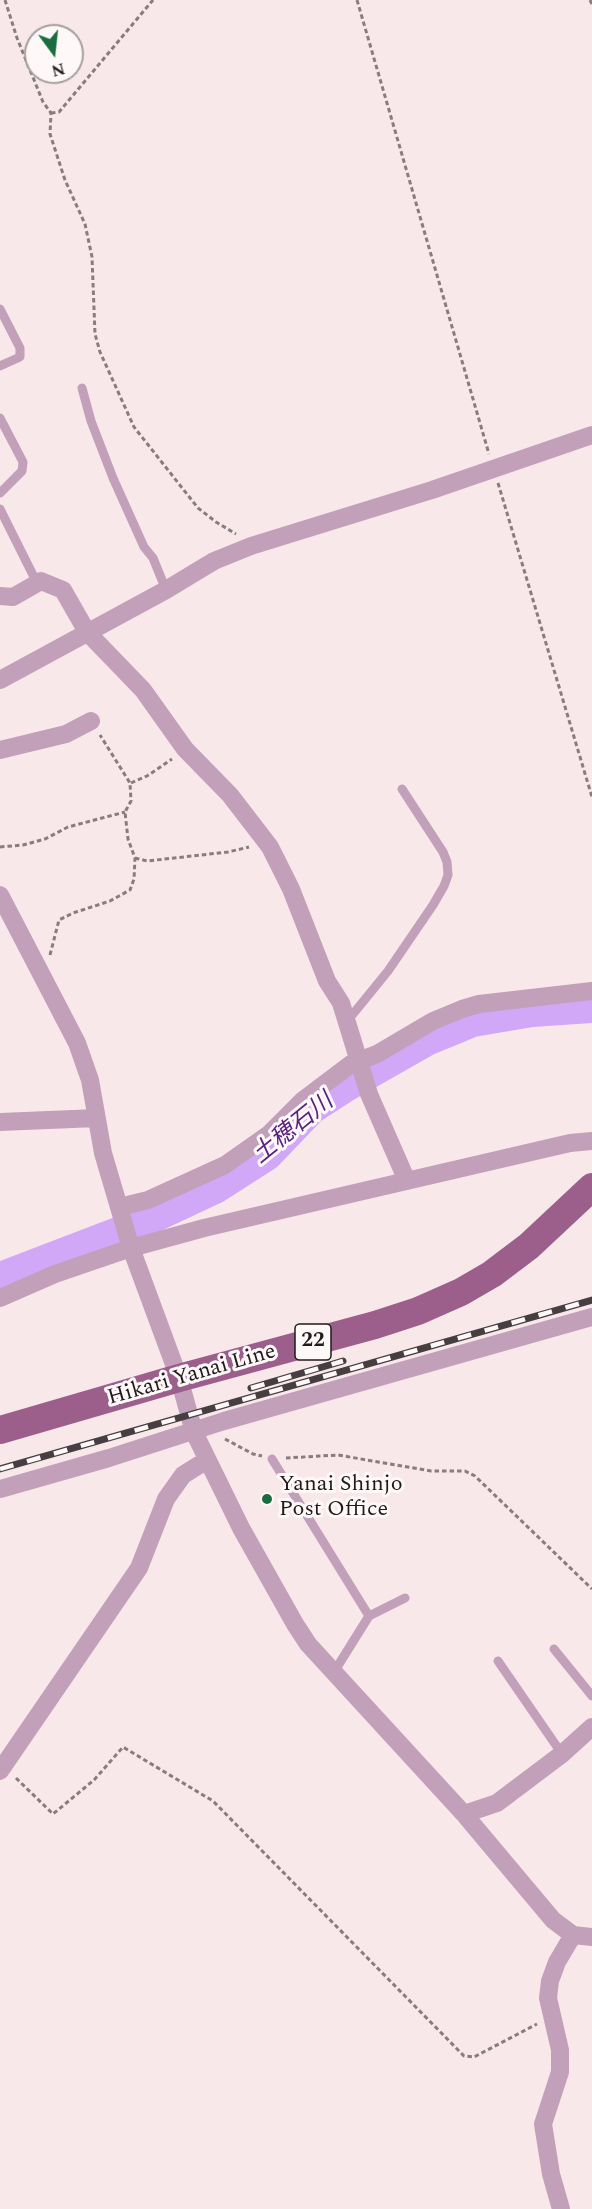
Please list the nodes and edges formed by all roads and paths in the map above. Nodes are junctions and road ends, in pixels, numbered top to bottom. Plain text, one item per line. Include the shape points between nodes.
1 (5, 0) edge
2 (153, 0) edge
3 (357, 0) edge
4 (590, 0) edge
5 (592, 4) edge
6 (51, 113) junction
7 (0, 309) edge
8 (0, 366) edge
9 (82, 388) dead end
10 (0, 418) edge
11 (592, 435) edge
12 (493, 469) junction
13 (0, 493) edge
14 (0, 509) edge
15 (251, 546) junction
16 (37, 583) junction
17 (166, 590) junction
18 (0, 596) edge
19 (87, 632) junction
20 (0, 680) edge
21 (91, 721) joint
22 (185, 749) junction
23 (0, 750) edge
24 (130, 783) junction
25 (402, 789) dead end
26 (592, 797) edge
27 (125, 812) junction
28 (266, 840) junction
29 (0, 847) edge
30 (135, 858) junction
31 (0, 895) edge
32 (36, 964) junction
33 (592, 991) edge
34 (347, 1019) junction
35 (358, 1064) junction
36 (97, 1118) junction
37 (0, 1122) edge
38 (592, 1141) edge
39 (406, 1181) junction
40 (592, 1187) edge
41 (121, 1213) junction
42 (131, 1245) junction
43 (0, 1298) edge
44 (592, 1317) edge
45 (179, 1378) junction
46 (202, 1429) junction
47 (0, 1430) edge
48 (272, 1459) junction
49 (208, 1463) junction
50 (0, 1489) edge
51 (592, 1589) edge
52 (405, 1598) dead end
53 (369, 1616) junction
54 (554, 1649) dead end
55 (498, 1661) dead end
56 (334, 1672) junction
57 (592, 1696) edge
58 (592, 1727) edge
59 (562, 1754) junction
60 (2, 1769) edge
61 (464, 1814) junction
62 (573, 1935) junction
63 (592, 1937) edge
64 (552, 2017) junction
65 (561, 2209) edge

1 - 6 path via 34,81
2 - 6 path via 59,112
3 - 12 path
4 - 5 path
6 - 15 path via 50,134 85,224 92,257 95,334 110,375 135,427 178,484 198,508
7 - 8 lane via 20,348 20,357
9 - 17 lane via 113,478
10 - 13 lane via 23,462 22,471
11 - 12 street
12 - 15 street
12 - 26 path
14 - 16 lane
15 - 17 street via 214,561
16 - 18 street via 13,597
16 - 19 street via 63,590
17 - 19 street
19 - 20 street
19 - 22 street via 142,690
21 - 23 street via 66,734
21 - 24 path
22 - 24 path
22 - 28 street via 230,795
24 - 27 path via 131,801
25 - 34 lane via 443,852 448,875 433,905 388,971
27 - 29 path via 68,827 45,839
27 - 30 path
28 - 30 path via 228,852 147,861
28 - 34 street
30 - 32 path via 130,890 59,920 51,953
31 - 32 street
32 - 36 street via 77,1043 90,1080
33 - 35 street via 462,1009
34 - 35 street
35 - 39 street
35 - 41 street via 351,1064 302,1101 269,1134 225,1165
36 - 37 street
36 - 41 street
38 - 39 street
39 - 42 street
40 - 45 main road, Hikari Yanai Line / 22 via 529,1246 461,1292 375,1326
41 - 42 street
42 - 43 street
42 - 45 street
44 - 46 street
45 - 46 street
45 - 47 main road, Hikari Yanai Line / 22
46 - 48 path
46 - 49 street
46 - 50 street
48 - 51 path via 338,1455 431,1472 465,1471 475,1476
48 - 53 lane
49 - 56 street via 295,1624
49 - 60 street via 183,1476 166,1499 139,1568
52 - 53 lane
53 - 56 lane
54 - 57 lane
55 - 59 lane
56 - 61 street
58 - 59 street
59 - 61 street via 497,1803
60 - 64 path via 53,1814 94,1780 123,1747 213,1801 464,2056 474,2057
61 - 62 street via 553,1920
62 - 63 street
62 - 64 street via 549,1980
64 - 65 street via 560,2050 560,2072 543,2124

